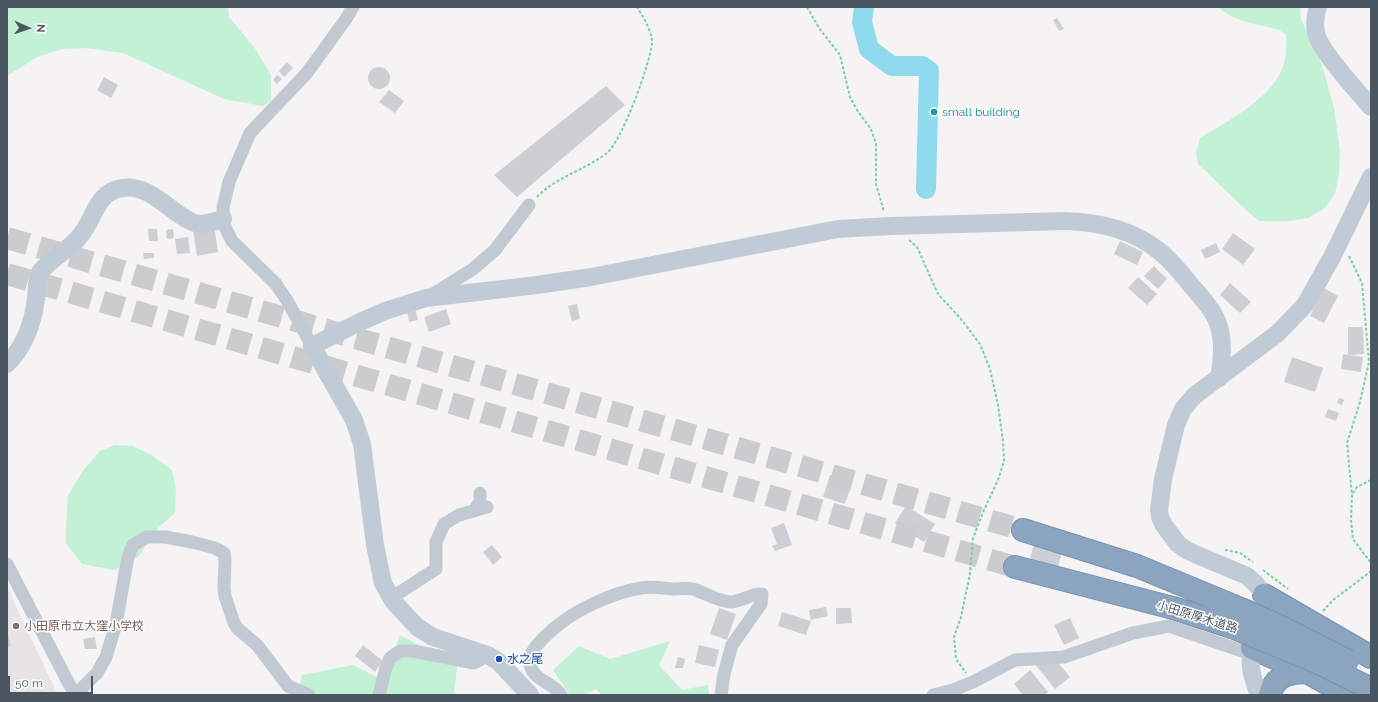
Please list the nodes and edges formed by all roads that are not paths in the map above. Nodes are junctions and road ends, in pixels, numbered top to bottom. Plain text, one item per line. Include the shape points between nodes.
1 (353, 7) edge
2 (1318, 7) edge
3 (1371, 107) edge
4 (1371, 177) edge
5 (530, 205) road end
6 (223, 219) junction
7 (426, 298) junction
8 (312, 346) junction
9 (7, 364) edge
10 (1219, 378) junction
11 (480, 493) dead end
12 (487, 507) dead end
13 (474, 511) junction
14 (1023, 530) tunnel mouth
15 (7, 564) edge
16 (1015, 567) tunnel mouth
17 (1264, 595) junction
18 (391, 598) junction
19 (1237, 618) junction
20 (1252, 651) junction
21 (488, 655) junction
22 (1371, 657) edge
23 (1307, 672) junction
24 (1371, 674) edge
25 (1371, 690) edge
26 (76, 694) edge
27 (309, 695) edge
28 (379, 695) edge
29 (530, 695) edge
30 (561, 695) edge
31 (721, 695) edge
32 (933, 695) edge
33 (1259, 695) edge
34 (1270, 695) edge
35 (1348, 695) edge

1 - 6 street via 306,74 250,133 226,191
2 - 3 street via 1316,33 1323,49
4 - 10 street via 1343,236 1305,305 1278,333
5 - 7 street via 495,250 473,269
6 - 8 street via 232,241 266,273 282,293
6 - 9 street via 195,223 144,190 122,188 110,191 102,198 80,236 40,272 31,324 20,348
7 - 8 street via 386,311
7 - 10 street via 591,277 838,229 1087,222 1107,225 1143,239 1174,265 1214,314 1223,350
8 - 18 street via 351,414 362,444 375,545 383,583
10 - 17 street via 1194,396 1183,409 1163,479 1160,517 1170,534 1188,551 1247,576
11 - 13 street via 480,501
12 - 13 street
13 - 18 street via 459,515 444,524 436,542 436,569
14 - 19 highway, 小田原厚木道路 via 1137,566
15 - 26 street
16 - 19 highway, 小田原厚木道路 via 1173,608
17 - 20 street via 1261,619
17 - 22 highway
18 - 21 street via 417,627 433,637
19 - 24 highway, 小田原厚木道路, bridge via 1308,641
19 - 25 highway, 小田原厚木道路, bridge
20 - 23 highway
20 - 32 street via 1169,626 1133,633 1064,657 1015,660 973,682
20 - 33 street via 1251,675
21 - 28 street via 474,663 413,651 400,651 390,658
21 - 29 street via 499,662
23 - 34 highway via 1288,673 1280,677
23 - 35 highway
26 - 27 street via 97,673 106,657 116,624 128,557 133,545 148,537 165,537 216,548 224,554 225,596 237,628 257,645 288,686
30 - 31 street via 553,686 544,683 532,672 531,654 551,630 587,606 642,588 692,589 730,602 762,594 761,604 732,645

